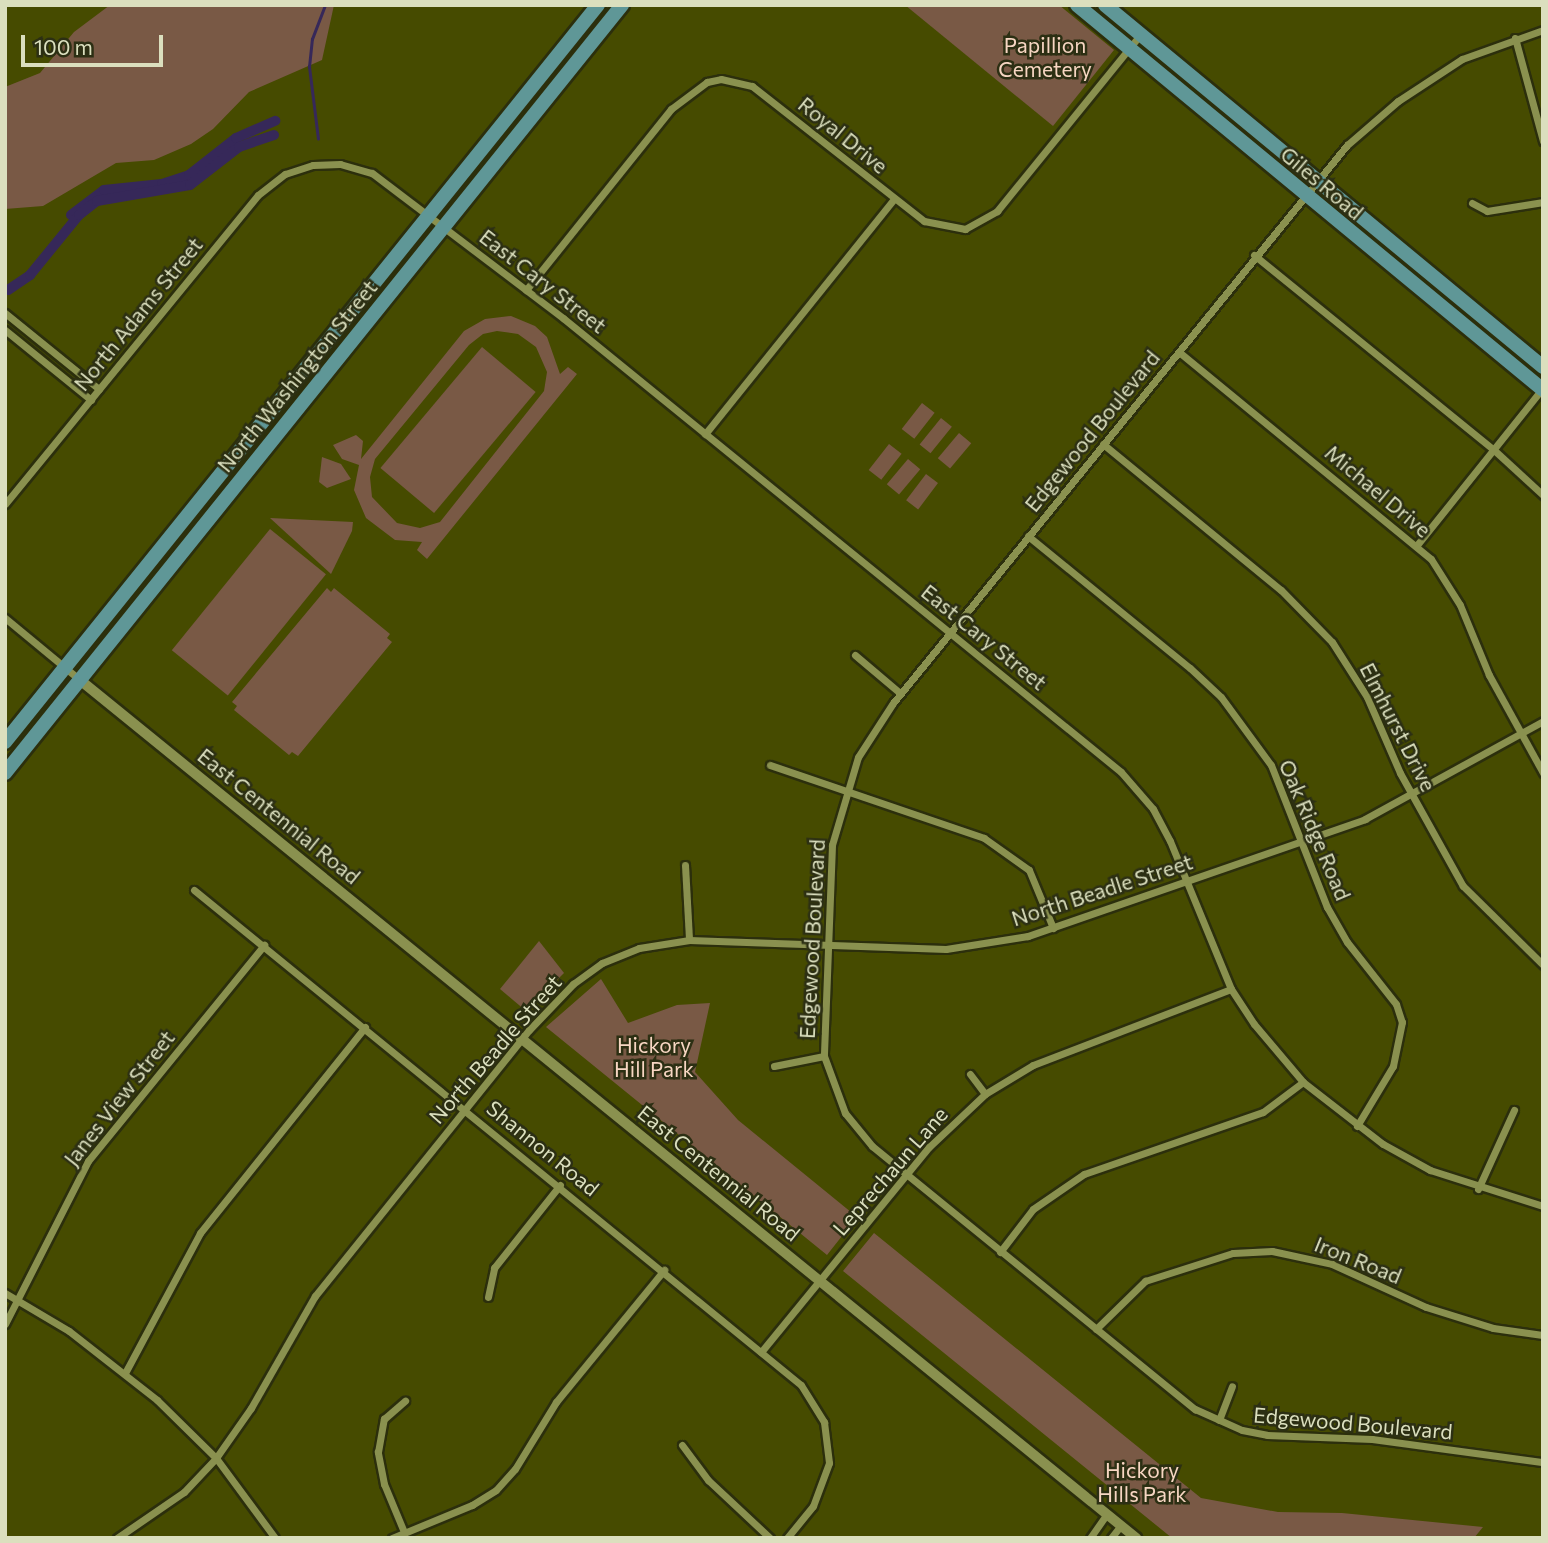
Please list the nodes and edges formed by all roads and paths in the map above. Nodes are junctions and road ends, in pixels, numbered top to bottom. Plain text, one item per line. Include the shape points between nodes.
1 (598, 5) edge
2 (622, 5) edge
3 (1077, 5) edge
4 (1105, 5) edge
5 (1543, 30) edge
6 (1140, 35) junction
7 (1515, 38) junction
8 (1129, 49) junction
9 (1543, 141) edge
10 (313, 165) joint
11 (1316, 181) junction
12 (1304, 195) junction
13 (894, 199) junction
14 (1543, 202) edge
15 (1472, 204) dead end
16 (429, 215) junction
17 (444, 226) junction
18 (1254, 255) junction
19 (526, 290) junction
20 (5, 313) edge
21 (5, 330) edge
22 (1179, 352) junction
23 (1543, 367) edge
24 (99, 389) junction
25 (1543, 390) edge
26 (90, 400) junction
27 (705, 434) junction
28 (1103, 444) junction
29 (1494, 450) junction
30 (1543, 495) edge
31 (5, 504) edge
32 (1028, 536) junction
33 (1417, 545) junction
34 (5, 618) edge
35 (950, 631) junction
36 (855, 655) dead end
37 (65, 668) junction
38 (80, 681) junction
39 (900, 693) junction
40 (1543, 720) edge
41 (1521, 733) junction
42 (5, 742) edge
43 (770, 765) dead end
44 (5, 773) edge
45 (1543, 773) edge
46 (846, 792) junction
47 (1412, 793) junction
48 (1301, 841) junction
49 (685, 865) dead end
50 (1186, 882) junction
51 (194, 890) dead end
52 (1053, 928) junction
53 (689, 940) junction
54 (830, 944) junction
55 (264, 945) junction
56 (1543, 965) edge
57 (1230, 989) junction
58 (365, 1027) junction
59 (521, 1039) junction
60 (824, 1056) junction
61 (774, 1066) dead end
62 (970, 1074) dead end
63 (1303, 1082) junction
64 (985, 1094) junction
65 (465, 1108) junction
66 (1514, 1110) dead end
67 (1357, 1126) junction
68 (906, 1175) junction
69 (560, 1185) junction
70 (1478, 1189) junction
71 (1543, 1206) edge
72 (1000, 1252) junction
73 (664, 1270) junction
74 (820, 1279) junction
75 (5, 1293) edge
76 (488, 1297) dead end
77 (17, 1299) junction
78 (5, 1324) edge
79 (1096, 1329) junction
80 (1543, 1335) edge
81 (761, 1352) junction
82 (125, 1373) junction
83 (1232, 1386) dead end
84 (405, 1401) dead end
85 (1219, 1420) junction
86 (682, 1446) dead end
87 (216, 1458) junction
88 (1543, 1462) edge
89 (1107, 1514) junction
90 (1121, 1525) junction
91 (404, 1532) junction
92 (117, 1538) edge
93 (275, 1538) edge
94 (392, 1538) edge
95 (770, 1538) edge
96 (787, 1538) edge
97 (1090, 1538) edge
98 (1111, 1538) edge
99 (1136, 1538) edge

1 - 16 main road, North Washington Street
2 - 17 main road, North Washington Street
3 - 8 main road, Giles Road
4 - 6 main road, Giles Road
5 - 7 street, Edgewood Boulevard
6 - 8 street, Royal Drive
6 - 11 main road, Giles Road
7 - 9 street
7 - 11 street, Edgewood Boulevard via 1462,59 1425,81 1359,133
8 - 12 main road, Giles Road
8 - 13 street, Royal Drive via 998,211 984,221 965,229 938,227
10 - 16 street, East Cary Street via 340,164 372,173
10 - 24 street, North Adams Street via 285,174 258,195
11 - 12 street, Edgewood Boulevard
11 - 23 main road, Giles Road
12 - 18 street, Edgewood Boulevard
12 - 25 main road, Giles Road
13 - 19 street, Royal Drive via 752,86 721,79 707,82 671,109
13 - 27 street
14 - 15 street via 1487,211
16 - 17 street, East Cary Street
16 - 37 main road, North Washington Street
17 - 19 street, East Cary Street
17 - 38 main road, North Washington Street
18 - 22 street, Edgewood Boulevard
18 - 29 street
19 - 27 street, East Cary Street
20 - 24 street
21 - 26 street
22 - 28 street, Edgewood Boulevard
22 - 33 street, Michael Drive
24 - 26 street, North Adams Street
25 - 29 street
26 - 31 street, North Adams Street
27 - 35 street, East Cary Street
28 - 32 street, Edgewood Boulevard
28 - 47 street, Elmhurst Drive via 1309,615 1367,697
29 - 30 street
29 - 33 street
32 - 35 street, Edgewood Boulevard
32 - 48 street, Oak Ridge Road via 1221,697 1271,765
33 - 41 street, Michael Drive via 1460,605 1489,675
34 - 37 street
35 - 39 street, Edgewood Boulevard
35 - 50 street, East Cary Street via 1121,772 1153,809
36 - 39 street
37 - 38 street
37 - 42 main road, North Washington Street
38 - 44 main road, North Washington Street
38 - 59 street, East Centennial Road
39 - 46 street, Edgewood Boulevard via 858,757
40 - 41 street, North Beadle Street
41 - 45 street, Michael Drive
41 - 47 street, North Beadle Street
43 - 46 street
46 - 52 street via 985,838 1006,850 1029,870
46 - 54 street, Edgewood Boulevard via 832,845
47 - 48 street, North Beadle Street via 1365,819
47 - 56 street, Elmhurst Drive via 1469,894
48 - 50 street, North Beadle Street
48 - 67 street, Oak Ridge Road via 1327,907 1347,942 1396,1004 1402,1023 1393,1066
49 - 53 street
50 - 52 street, North Beadle Street
50 - 57 street, East Cary Street
51 - 55 street, Shannon Road
52 - 54 street, North Beadle Street via 946,949
53 - 54 street, North Beadle Street
53 - 59 street, North Beadle Street via 639,948 602,963 573,984
54 - 60 street, Edgewood Boulevard
55 - 58 street, Shannon Road
55 - 77 street, Janes View Street via 88,1161
57 - 63 street, East Cary Street
57 - 64 street, Leprechaun Lane via 1033,1065
58 - 65 street, Shannon Road
58 - 82 street via 200,1233
59 - 65 street, North Beadle Street
59 - 74 street, East Centennial Road
60 - 61 street
60 - 68 street, Edgewood Boulevard via 837,1097 857,1130
62 - 64 street
63 - 67 street, East Cary Street
63 - 72 street via 1263,1112 1084,1174 1033,1209
64 - 68 street, Leprechaun Lane via 956,1118
65 - 69 street, Shannon Road
65 - 87 street, North Beadle Street via 315,1296 251,1408
66 - 70 street
67 - 70 street, East Cary Street via 1430,1170
68 - 72 street, Edgewood Boulevard
68 - 74 street, Leprechaun Lane
69 - 73 street, Shannon Road
69 - 76 street via 494,1268
70 - 71 street, East Cary Street
72 - 79 street, Edgewood Boulevard
73 - 81 street, Shannon Road
73 - 91 street via 555,1402 515,1469 496,1490 472,1505
74 - 81 street, Leprechaun Lane
74 - 89 street, East Centennial Road
75 - 77 street
77 - 78 street, Janes View Street
77 - 82 street
79 - 80 street, Iron Road via 1145,1281 1233,1252 1272,1251 1332,1264 1426,1307 1493,1328
79 - 85 street, Edgewood Boulevard via 1195,1409
81 - 96 street, Shannon Road via 801,1385 824,1422 829,1463 813,1506
82 - 87 street
83 - 85 street
84 - 91 street via 384,1419 378,1452 384,1484
85 - 88 street, Edgewood Boulevard via 1266,1435 1372,1439
86 - 95 street via 708,1480
87 - 92 street, North Beadle Street via 184,1492
87 - 93 street
89 - 90 street, East Centennial Road
89 - 97 street
90 - 98 street
90 - 99 street, East Centennial Road
91 - 94 street

